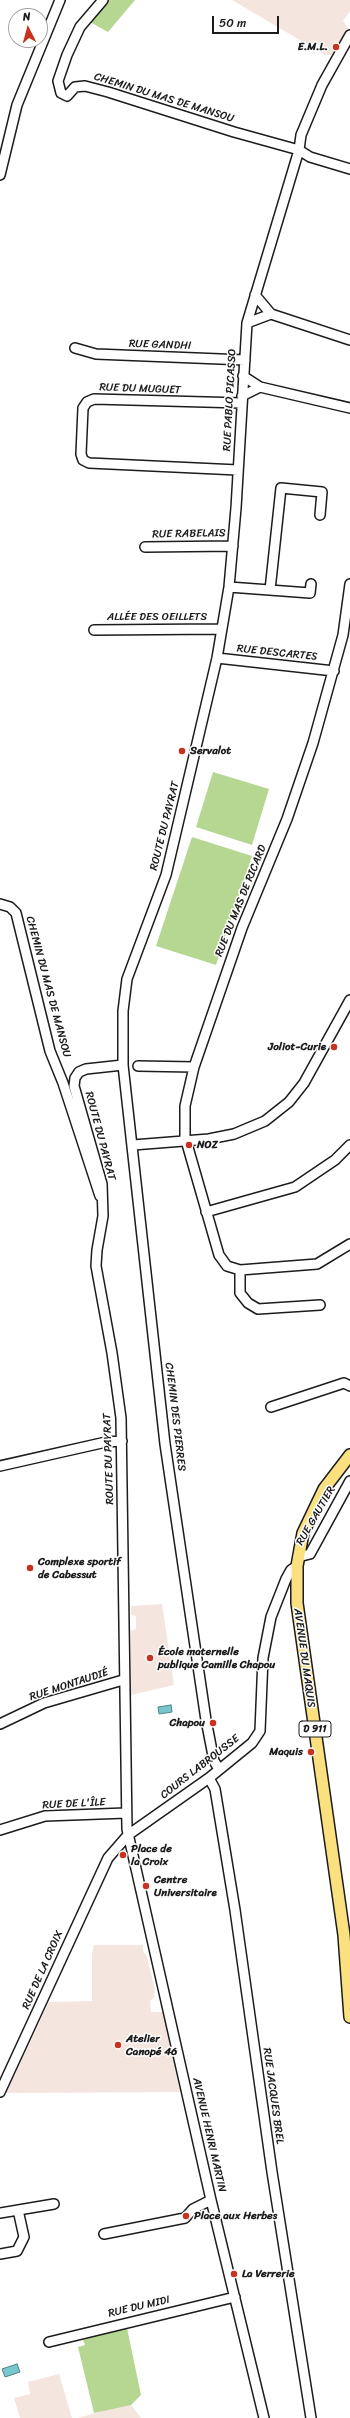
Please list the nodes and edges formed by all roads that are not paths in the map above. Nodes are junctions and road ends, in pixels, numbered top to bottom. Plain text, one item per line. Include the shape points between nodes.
1 (60, 0) edge
2 (103, 0) edge
3 (350, 35) edge
4 (298, 150) junction
5 (350, 170) edge
6 (0, 175) edge
7 (255, 295) junction
8 (271, 314) junction
9 (247, 323) junction
10 (350, 340) edge
11 (75, 348) dead end
12 (245, 360) junction
13 (244, 376) junction
14 (260, 387) junction
15 (242, 400) junction
16 (350, 408) edge
17 (238, 470) junction
18 (320, 515) dead end
19 (233, 546) junction
20 (145, 547) dead end
21 (311, 584) dead end
22 (350, 584) edge
23 (229, 587) junction
24 (270, 590) junction
25 (220, 628) junction
26 (94, 630) dead end
27 (347, 636) edge
28 (217, 658) junction
29 (334, 671) junction
30 (0, 904) edge
31 (350, 1000) edge
32 (118, 1064) junction
33 (138, 1066) dead end
34 (194, 1067) junction
35 (185, 1142) junction
36 (133, 1145) junction
37 (350, 1145) edge
38 (102, 1199) junction
39 (206, 1212) junction
40 (350, 1244) edge
41 (240, 1270) junction
42 (320, 1305) dead end
43 (350, 1386) edge
44 (270, 1407) dead end
45 (122, 1441) junction
46 (350, 1455) edge
47 (0, 1466) edge
48 (350, 1481) edge
49 (298, 1562) junction
50 (123, 1680) junction
51 (0, 1724) edge
52 (219, 1769) junction
53 (209, 1778) junction
54 (126, 1813) junction
55 (0, 1830) edge
56 (128, 1835) junction
57 (350, 2017) edge
58 (0, 2092) edge
59 (211, 2200) junction
60 (54, 2204) dead end
61 (18, 2210) junction
62 (0, 2213) edge
63 (104, 2234) dead end
64 (0, 2254) edge
65 (235, 2297) junction
66 (49, 2342) dead end
67 (264, 2418) edge
68 (311, 2418) edge

1 - 6 street via 16,105
2 - 4 street, CHEMIN DU MAS DE MANSOU via 80,27 67,55 58,81 61,93 67,96 75,87 85,86
3 - 4 street, RUE PABLO PICASSO via 305,121
4 - 5 street via 310,157
4 - 7 street, RUE PABLO PICASSO
7 - 8 street
7 - 9 street, RUE PABLO PICASSO
8 - 9 street
8 - 10 street
9 - 12 street, RUE PABLO PICASSO
11 - 12 street, RUE GANDHI via 96,354
12 - 13 street, RUE PABLO PICASSO
13 - 14 street
13 - 15 street, RUE PABLO PICASSO
14 - 15 street
14 - 16 street
15 - 17 street, RUE PABLO PICASSO
15 - 17 street, RUE DU MUGUET via 94,399 87,402 83,408 81,454 83,460 90,463
17 - 19 street, RUE PABLO PICASSO
18 - 24 street via 322,492 281,488
19 - 20 street, RUE RABELAIS
19 - 23 street, RUE PABLO PICASSO
21 - 24 street via 310,593
22 - 27 street, RUE DU MAS DE RICARD
23 - 24 street
23 - 25 street, RUE PABLO PICASSO
25 - 26 street, ALLÉE DES OEILLETS
25 - 28 street, RUE PABLO PICASSO
27 - 29 street, RUE DU MAS DE RICARD
28 - 29 street, RUE DESCARTES
28 - 32 street, ROUTE DU PAYRAT via 166,875 127,979
29 - 34 street, RUE DU MAS DE RICARD via 313,743 286,819 242,928
30 - 38 street, CHEMIN DU MAS DE MANSOU via 10,907 16,914 50,1051 63,1083 98,1194
31 - 35 street via 304,1083 289,1102 265,1121 234,1134
32 - 36 street, CHEMIN DES PIERRES
32 - 38 street, ROUTE DU PAYRAT via 86,1068 77,1075 74,1086 102,1184
33 - 34 street
34 - 35 street, RUE DU MAS DE RICARD via 185,1106
35 - 36 street
35 - 39 street, RUE DU MAS DE RICARD
36 - 52 street, CHEMIN DES PIERRES via 165,1444 206,1720 214,1761
37 - 39 street via 335,1160 295,1187
38 - 45 street, ROUTE DU PAYRAT via 103,1216 96,1266 112,1353
39 - 41 street, RUE DU MAS DE RICARD via 219,1255 227,1266
40 - 41 street via 317,1264
41 - 42 street via 240,1293 248,1304 258,1309
43 - 44 street via 344,1384
45 - 47 street via 106,1442
45 - 50 street, ROUTE DU PAYRAT via 125,1582
46 - 49 main road, AVENUE DU MAQUIS / D 911 via 314,1506 303,1534
48 - 49 street, RUE GAUTIER via 310,1554
49 - 52 street, COURS LABROUSSE via 286,1579 271,1617 263,1658 260,1731 252,1743
49 - 57 main road, AVENUE DU MAQUIS / D 911 via 297,1603 301,1646 344,1935
50 - 51 street, RUE MONTAUDIÉ via 44,1703
50 - 54 street, ROUTE DU PAYRAT
52 - 53 street, COURS LABROUSSE
53 - 56 street, COURS LABROUSSE
53 - 68 street, RUE JACQUES BREL via 214,1789 235,1910 272,2172
54 - 55 street, RUE DE L'ÎLE via 45,1816
54 - 56 street
56 - 58 street, RUE DE LA CROIX via 108,1858
56 - 59 street, AVENUE HENRI MARTIN
59 - 63 street via 193,2209 185,2218
59 - 65 street, AVENUE HENRI MARTIN
60 - 61 street
61 - 62 street
61 - 64 street via 24,2237 18,2251
65 - 66 street, RUE DU MIDI
65 - 67 street, AVENUE HENRI MARTIN

